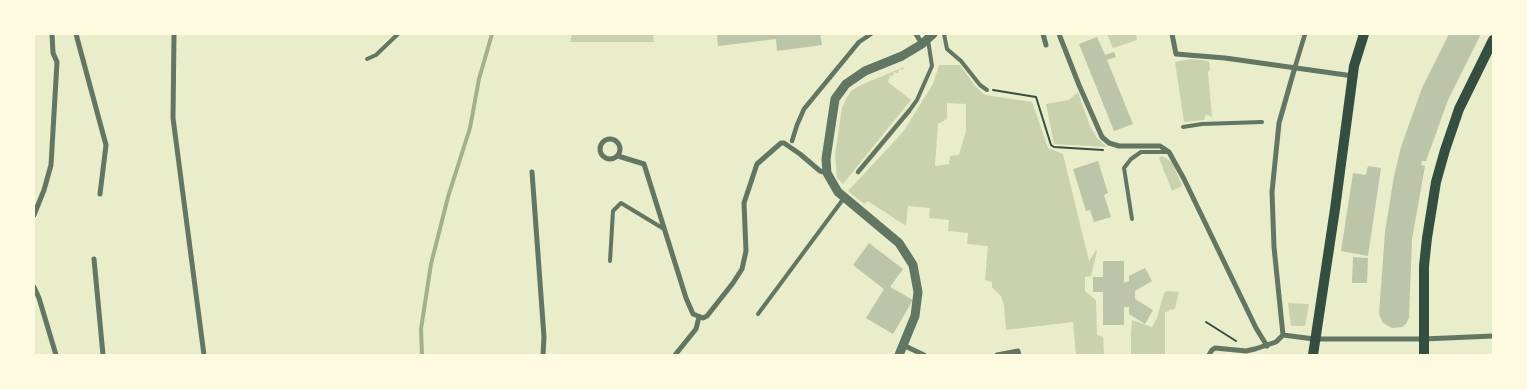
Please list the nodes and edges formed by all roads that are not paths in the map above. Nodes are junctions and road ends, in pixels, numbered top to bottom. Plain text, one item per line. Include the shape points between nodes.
1 (52, 34) edge
2 (76, 34) edge
3 (174, 34) edge
4 (398, 34) edge
5 (871, 34) edge
6 (916, 34) edge
7 (944, 34) edge
8 (1043, 34) edge
9 (1059, 34) edge
10 (1172, 34) edge
11 (1305, 34) edge
12 (1364, 34) edge
13 (928, 39) edge
14 (1493, 40) edge
15 (1046, 45) dead end
16 (367, 59) dead end
17 (1295, 67) junction
18 (1352, 76) junction
19 (987, 90) road end
20 (909, 111) joint
21 (1262, 122) dead end
22 (1272, 122) dead end
23 (1280, 123) junction
24 (1183, 127) dead end
25 (792, 141) dead end
26 (1168, 152) junction
27 (618, 156) junction
28 (532, 172) dead end
29 (858, 172) dead end
30 (827, 173) junction
31 (100, 194) dead end
32 (844, 198) junction
33 (34, 215) edge
34 (1132, 219) dead end
35 (665, 230) junction
36 (94, 259) dead end
37 (610, 262) dead end
38 (34, 287) edge
39 (758, 314) dead end
40 (698, 317) junction
41 (1282, 335) junction
42 (1493, 336) edge
43 (1423, 338) junction
44 (1314, 340) junction
45 (902, 345) junction
46 (1267, 346) junction
47 (56, 355) edge
48 (103, 355) edge
49 (204, 355) edge
50 (543, 355) edge
51 (675, 355) edge
52 (899, 355) edge
53 (924, 355) edge
54 (997, 355) edge
55 (1019, 355) edge
56 (1209, 355) edge
57 (1313, 355) edge
58 (1424, 355) edge

1 - 33 street via 56,62 51,165
2 - 31 street via 106,145
3 - 49 street via 172,118
4 - 16 lane via 376,55
5 - 25 street via 859,42 804,109
6 - 13 street
7 - 19 lane via 947,49
8 - 15 street
9 - 26 street via 1102,137 1109,144 1160,146
10 - 17 street via 1176,54
11 - 17 street
12 - 18 main road
13 - 20 lane via 932,66
13 - 30 street via 846,84 835,99 830,122
14 - 43 main road via 1458,108 1436,182 1424,266
17 - 18 street
17 - 23 street
18 - 44 main road
20 - 29 street
21 - 24 lane
22 - 23 lane
23 - 41 street via 1272,192
26 - 34 lane via 1140,152 1124,168
26 - 46 street
27 - 27 street via 608,159 602,156 602,143 610,139 618,142
27 - 35 street via 644,164
28 - 50 street
30 - 32 street
30 - 40 street via 784,143 757,164 744,203 746,251 742,269 707,316
32 - 39 lane
32 - 45 street via 900,243 913,266 918,292 915,316
35 - 37 lane via 621,203 613,211
35 - 40 street via 686,298
36 - 48 street
38 - 47 street
40 - 51 street via 696,329
41 - 44 street
41 - 46 street
42 - 43 street
43 - 44 street
43 - 58 main road
44 - 57 main road
45 - 52 street
45 - 53 street
46 - 56 street via 1246,351 1215,348
54 - 55 street via 1018,350

